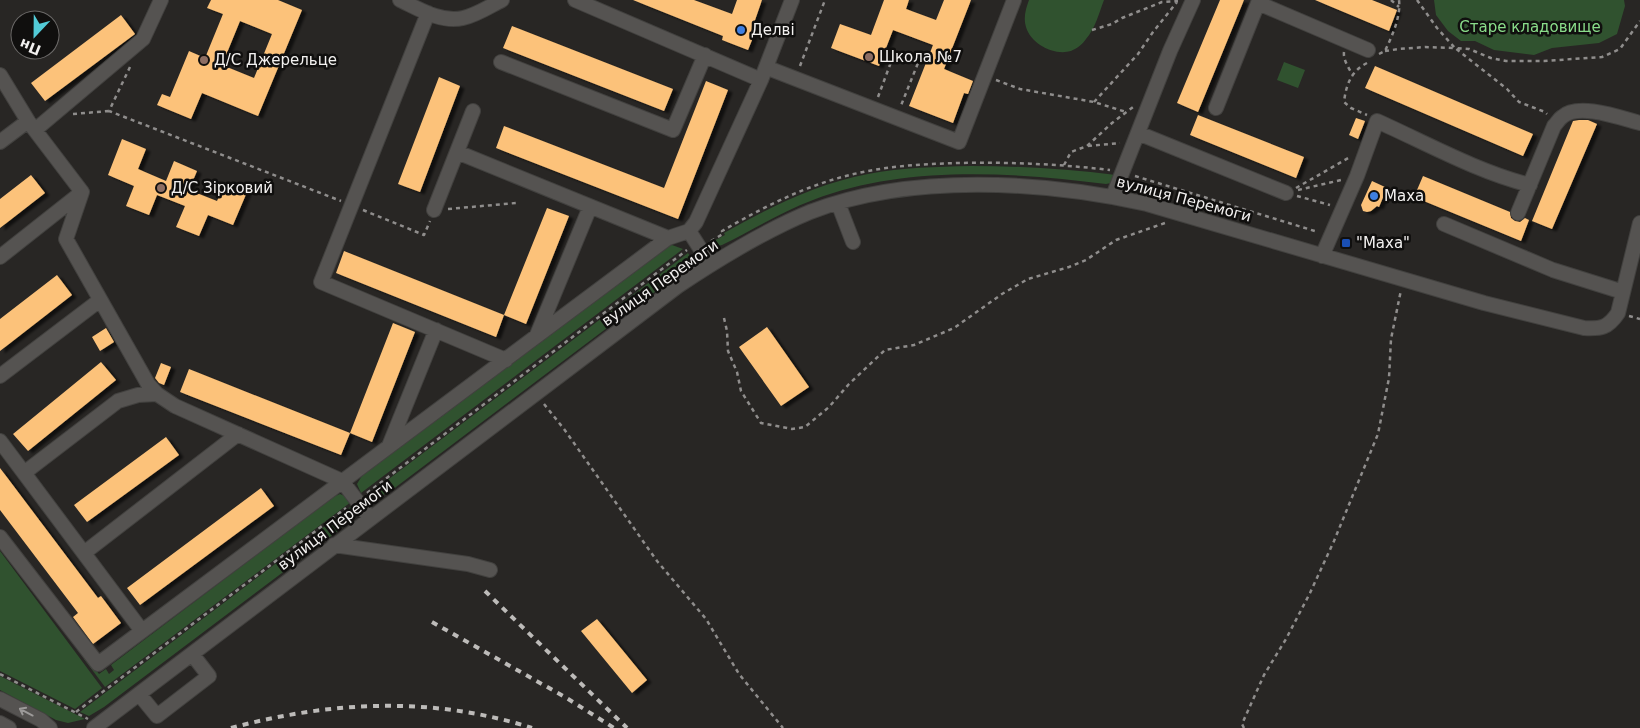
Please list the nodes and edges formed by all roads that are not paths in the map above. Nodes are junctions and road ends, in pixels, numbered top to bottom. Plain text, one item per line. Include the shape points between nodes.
1 (400, 0) edge
2 (502, 0) edge
3 (575, 0) edge
4 (792, 0) edge
5 (1014, 0) edge
6 (1192, 0) edge
7 (1258, 1) edge
8 (155, 2) edge
9 (428, 13) junction
10 (1372, 55) road end
11 (705, 56) junction
12 (501, 62) dead end
13 (773, 70) dead end
14 (0, 75) edge
15 (761, 80) junction
16 (1216, 108) dead end
17 (473, 111) dead end
18 (1640, 123) edge
19 (32, 126) junction
20 (1137, 137) junction
21 (0, 142) edge
22 (457, 152) junction
23 (1530, 185) junction
24 (82, 192) junction
25 (1286, 193) road end
26 (1113, 196) junction
27 (838, 203) junction
28 (590, 207) junction
29 (434, 210) road end
30 (1518, 213) dead end
31 (1640, 223) edge
32 (1444, 224) dead end
33 (689, 232) junction
34 (668, 238) junction
35 (853, 242) dead end
36 (1322, 256) junction
37 (0, 257) edge
38 (710, 264) junction
39 (1623, 292) junction
40 (100, 300) junction
41 (436, 330) junction
42 (536, 336) junction
43 (506, 360) junction
44 (0, 376) edge
45 (157, 394) junction
46 (238, 434) junction
47 (0, 441) edge
48 (388, 447) junction
49 (24, 473) junction
50 (342, 481) junction
51 (370, 518) junction
52 (0, 537) edge
53 (334, 545) junction
54 (84, 553) junction
55 (490, 570) dead end
56 (142, 631) junction
57 (192, 654) junction
58 (140, 694) junction
59 (0, 699) edge
60 (0, 723) edge
61 (96, 727) edge
62 (9, 728) edge
63 (50, 728) edge

1 - 9 street
2 - 9 street via 462,18 441,18
3 - 11 street
4 - 15 street
5 - 13 street via 959,142
6 - 20 street
7 - 10 street
7 - 16 street
8 - 19 street via 143,38
9 - 41 street via 321,282
11 - 12 street via 674,130
11 - 15 street
14 - 19 street
15 - 33 street via 706,202
17 - 22 street
18 - 23 street via 1588,110 1563,115 1554,126
19 - 21 street
19 - 24 street
20 - 25 street
20 - 26 street
22 - 28 street
22 - 29 street
23 - 30 street
23 - 36 street via 1508,179 1377,121
24 - 37 street
24 - 40 street via 66,239
26 - 27 street, вулиця Перемоги via 1059,188 952,186 890,192
26 - 36 street, вулиця Перемоги
27 - 35 street
27 - 38 street, вулиця Перемоги via 787,222
28 - 34 street
28 - 42 street
31 - 39 street
32 - 39 street via 1552,270
33 - 34 street
33 - 38 street
34 - 42 street
36 - 39 street, вулиця Перемоги via 1584,328 1604,328 1612,323
38 - 51 street, вулиця Перемоги
40 - 44 street
40 - 45 street via 148,384
41 - 43 street
41 - 48 street
42 - 43 street
43 - 48 street
45 - 46 street via 175,406
45 - 49 street via 118,401
46 - 50 street
46 - 54 street
47 - 49 street
48 - 50 street
49 - 54 street
50 - 51 street
50 - 56 street
51 - 53 street, вулиця Перемоги
52 - 56 street via 98,664
53 - 55 street
53 - 57 street, вулиця Перемоги
54 - 56 street
57 - 58 street, вулиця Перемоги
57 - 58 street via 209,676 157,716
58 - 61 street, вулиця Перемоги
63 -> 59 street
60 - 62 street

